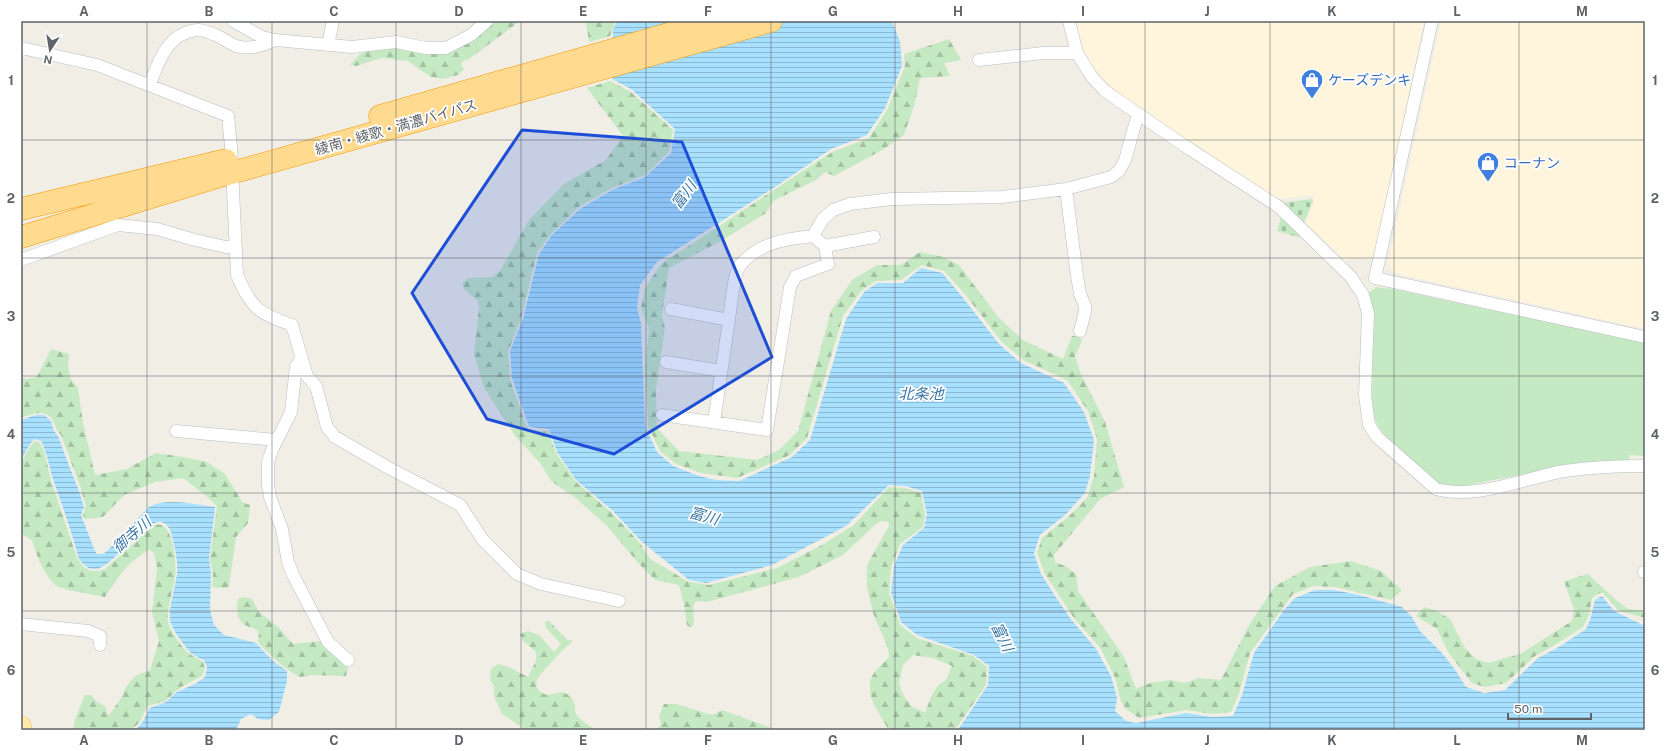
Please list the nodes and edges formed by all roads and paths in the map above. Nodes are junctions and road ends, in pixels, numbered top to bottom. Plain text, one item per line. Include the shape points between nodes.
1 (233, 21) edge
2 (333, 21) edge
3 (487, 21) edge
4 (714, 21) edge
5 (772, 21) edge
6 (1068, 21) edge
7 (1432, 21) edge
8 (276, 40) junction
9 (328, 45) junction
10 (21, 50) edge
11 (1076, 53) junction
12 (979, 60) dead end
13 (579, 67) junction
14 (150, 85) junction
15 (1138, 114) junction
16 (232, 166) junction
17 (1066, 189) junction
18 (21, 209) edge
19 (813, 236) junction
20 (21, 237) edge
21 (874, 237) dead end
22 (825, 246) junction
23 (236, 247) junction
24 (21, 260) edge
25 (671, 309) dead end
26 (729, 320) junction
27 (1080, 331) dead end
28 (1645, 337) edge
29 (302, 359) junction
30 (666, 362) dead end
31 (721, 371) junction
32 (662, 414) dead end
33 (714, 422) junction
34 (176, 431) dead end
35 (277, 440) junction
36 (1645, 466) edge
37 (619, 601) dead end
38 (21, 624) edge
39 (100, 645) dead end
40 (348, 660) dead end
41 (21, 726) edge
42 (22, 730) edge

1 - 8 street via 262,37
2 - 9 street
3 - 9 street via 471,35 446,48 426,48 396,42 352,47
4 - 13 highway, 綾南・綾歌・満濃バイパス
5 - 13 highway, 綾南・綾歌・満濃バイパス
6 - 11 street
7 - 28 street via 1375,278
8 - 9 street
8 - 14 street via 264,45 239,47 217,35 198,30 184,34 169,44 157,62
10 - 14 street via 98,65
11 - 12 street via 1043,53
11 - 15 street via 1105,91
13 - 16 highway, 綾南・綾歌・満濃バイパス
14 - 16 street via 228,116
15 - 17 street via 1125,160 1119,171 1111,177
15 - 36 street via 1279,207 1352,277 1363,295 1368,313 1365,395 1369,425 1377,437 1436,489 1466,493 1563,472 1597,467
16 - 18 highway, 綾南・綾歌・満濃バイパス
16 - 20 highway, 綾南・綾歌・満濃バイパス
16 - 23 street
17 - 19 street via 1002,197 892,199 850,204 834,210 823,219
17 - 27 street via 1077,276 1085,312
19 - 22 street
19 - 26 street via 768,244 740,265
21 - 22 street
22 - 33 street via 828,264 796,276 790,287 767,430
23 - 24 street via 195,240 157,229 118,225
23 - 29 street via 237,275 244,290 255,307 269,317 292,325
25 - 26 street
26 - 31 street
29 - 35 street via 296,366 291,412
29 - 37 street via 307,376 316,386 327,427 335,436 386,467 460,504 483,540 516,574 541,584
30 - 31 street
31 - 33 street
32 - 33 street
34 - 35 street
35 - 40 street via 268,462 268,485 282,530 288,562 328,642
38 - 39 street via 88,631 100,636
41 - 42 main road

